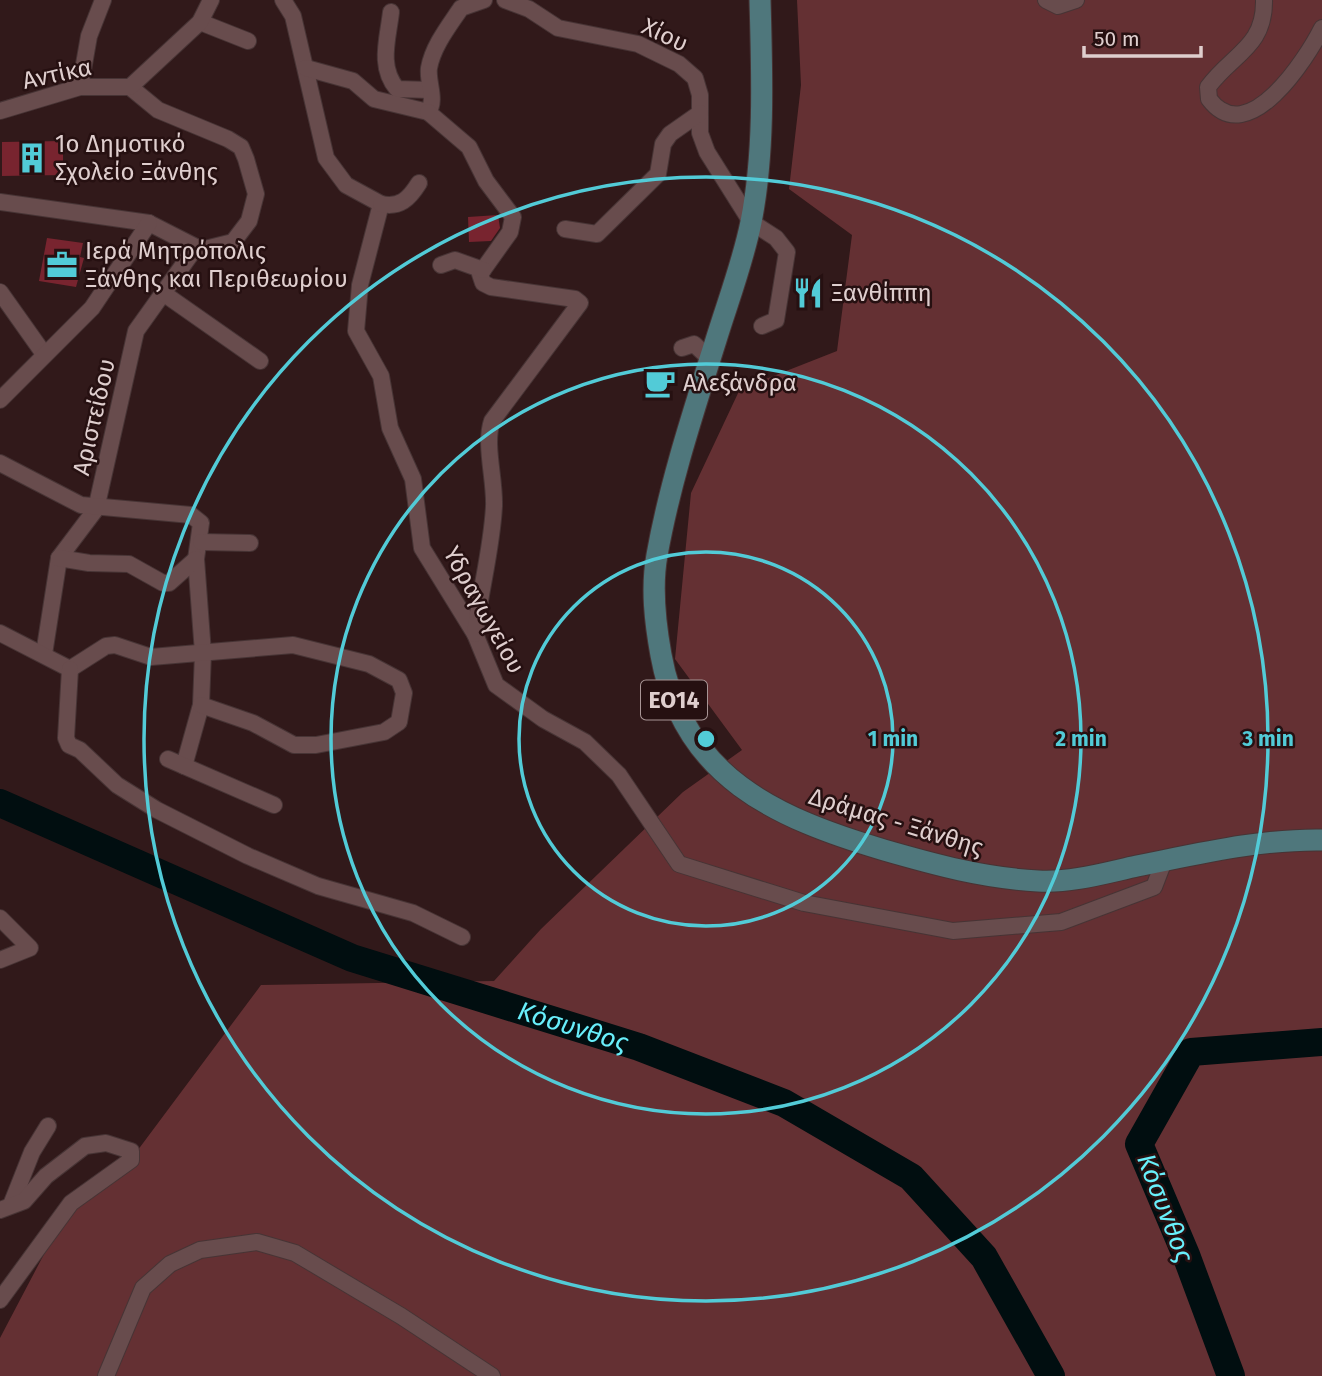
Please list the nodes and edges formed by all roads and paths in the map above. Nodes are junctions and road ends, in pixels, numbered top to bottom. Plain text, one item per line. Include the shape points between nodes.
1 (103, 0) edge
2 (211, 0) edge
3 (283, 0) edge
4 (484, 0) edge
5 (505, 0) edge
6 (760, 0) edge
7 (1046, 0) edge
8 (1076, 0) edge
9 (1264, 0) edge
10 (391, 12) dead end
11 (200, 22) junction
12 (1322, 28) edge
13 (248, 41) dead end
14 (306, 68) junction
15 (80, 87) junction
16 (130, 87) junction
17 (430, 90) junction
18 (0, 111) edge
19 (428, 111) junction
20 (700, 113) junction
21 (419, 183) dead end
22 (0, 202) edge
23 (381, 204) junction
24 (751, 222) junction
25 (149, 223) junction
26 (565, 229) dead end
27 (196, 247) junction
28 (441, 265) dead end
29 (483, 270) junction
30 (0, 292) edge
31 (163, 293) junction
32 (762, 326) dead end
33 (682, 348) dead end
34 (44, 354) junction
35 (710, 359) junction
36 (260, 361) dead end
37 (0, 400) edge
38 (0, 463) edge
39 (96, 509) junction
40 (201, 542) junction
41 (250, 543) dead end
42 (59, 558) junction
43 (196, 559) junction
44 (0, 633) edge
45 (475, 634) junction
46 (203, 653) junction
47 (44, 654) junction
48 (70, 669) junction
49 (201, 705) junction
50 (274, 805) dead end
51 (1322, 840) edge
52 (1164, 861) junction
53 (0, 918) edge
54 (462, 937) dead end
55 (0, 960) edge
56 (48, 1126) dead end
57 (6, 1207) edge
58 (0, 1300) edge
59 (106, 1376) edge
60 (492, 1376) edge

1 - 15 street via 89,36
2 - 11 street, Αντίκα
3 - 14 street via 293,16
4 - 17 street via 460,8 443,35 429,70
5 - 20 street, Χίου via 558,29 638,44 679,64 695,78
6 - 24 main road, Δράμας - Ξάνθης / ΕΟ14 via 759,152
7 - 8 street via 1058,6
9 - 12 street via 1258,37 1208,87 1212,104 1230,113 1253,110 1274,98
10 - 17 street via 385,67 389,79 397,89
11 - 13 street
11 - 16 street, Αντίκα
14 - 19 street via 353,81 374,99
14 - 23 street via 326,158 346,185
15 - 16 street, Αντίκα
15 - 18 street, Αντίκα
16 - 27 street via 158,110 229,139 241,147 246,159 256,194 249,221 233,242
17 - 19 street
19 - 29 street via 468,147 513,217 510,232
20 - 24 street, Χίου via 707,152
20 - 26 street via 670,134 663,144 658,174 597,234
21 - 23 street via 400,204
22 - 25 street
23 - 45 street, Υδραγωγείου via 360,285 356,331 382,376 390,428 413,479 422,548
24 - 32 street via 776,238 787,252 776,320
24 - 35 main road, Δράμας - Ξάνθης / ΕΟ14
25 - 27 street
25 - 34 street via 92,308
27 - 31 street, Αριστείδου
28 - 29 street via 455,260
29 - 45 street via 483,282 491,287 575,299 580,306 492,421 488,433 494,506
30 - 34 street
31 - 36 street
31 - 39 street, Αριστείδου via 136,331
33 - 35 street via 694,344
34 - 37 street
35 - 52 main road, Δράμας - Ξάνθης / ΕΟ14 via 657,556 655,589 655,620 666,679 681,717 704,754 741,789 784,815 949,870 1044,882
38 - 39 street
39 - 40 street via 191,515 201,523
39 - 42 street, Αριστείδου
40 - 41 street
40 - 43 street
42 - 43 street via 129,564 163,583 169,583
42 - 47 street, Αριστείδου
43 - 46 street
44 - 47 street
45 - 52 street, Υδραγωγείου via 496,685 585,742 619,775 679,864 743,886 804,903 953,931 1061,922 1154,887
46 - 48 street via 151,657 106,646
46 - 49 street
46 - 49 street via 293,645 369,664 399,680 404,693 399,722 384,732 316,745 294,745 253,723
47 - 48 street
48 - 54 street via 66,738 117,785 157,810 271,866 318,886 413,913
49 - 50 street via 176,762
51 - 52 main road, Δράμας - Ξάνθης / ΕΟ14 via 1284,839
53 - 55 street via 30,948
56 - 57 street
57 - 58 street via 24,1201 46,1176 85,1146 106,1143 131,1151 128,1162 71,1203
59 - 60 street via 143,1288 170,1264 200,1250 257,1242 295,1253

